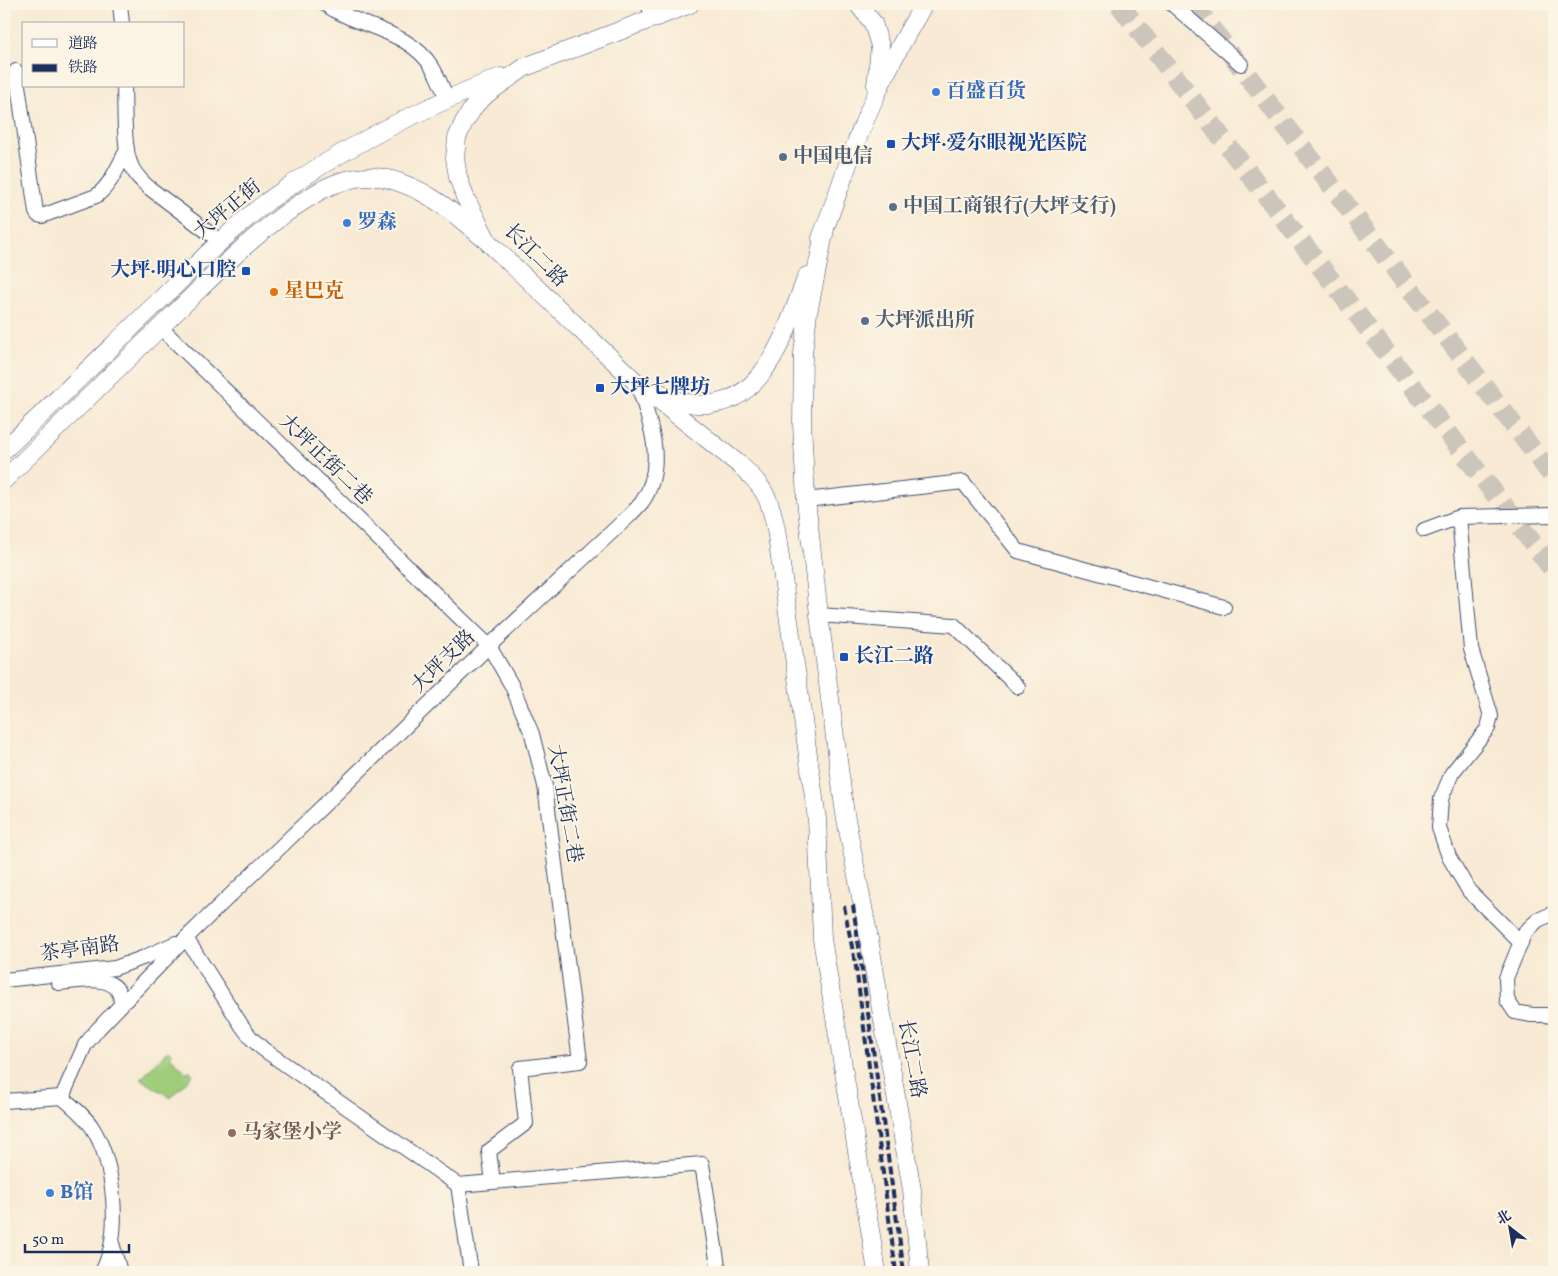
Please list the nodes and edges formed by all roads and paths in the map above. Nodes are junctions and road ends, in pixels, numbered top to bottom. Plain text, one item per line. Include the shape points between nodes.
1 (120, 4) edge
2 (325, 4) edge
3 (690, 4) edge
4 (858, 4) edge
5 (924, 4) edge
6 (1172, 4) edge
7 (651, 11) edge
8 (122, 22) edge
9 (1240, 64) dead end
10 (525, 67) junction
11 (16, 71) dead end
12 (124, 88) edge
13 (875, 96) junction
14 (447, 98) junction
15 (127, 150) junction
16 (825, 229) junction
17 (221, 242) junction
18 (488, 242) junction
19 (160, 327) junction
20 (636, 384) junction
21 (4, 450) edge
22 (4, 480) edge
23 (806, 500) junction
24 (1554, 515) edge
25 (1458, 517) junction
26 (1424, 530) dead end
27 (1224, 607) dead end
28 (819, 615) junction
29 (489, 646) junction
30 (1018, 687) dead end
31 (1554, 913) edge
32 (186, 938) junction
33 (1521, 943) junction
34 (5, 980) edge
35 (121, 1005) junction
36 (1554, 1017) edge
37 (62, 1097) junction
38 (4, 1101) edge
39 (493, 1182) junction
40 (458, 1185) junction
41 (112, 1243) junction
42 (102, 1272) edge
43 (120, 1272) edge
44 (470, 1272) edge
45 (719, 1272) edge
46 (877, 1272) edge
47 (920, 1272) edge

1 - 8 street
2 - 14 street via 404,40 433,68
3 - 7 main road, 长江二路
4 - 13 main road, 长江二路 via 873,23 880,46
5 - 13 main road, 长江二路
6 - 9 street
7 - 10 main road, 长江二路
10 - 14 main road, 大坪正街
10 - 18 main road, 长江二路 via 475,105 458,138 455,158 458,177
11 - 15 street via 38,215 102,192
12 - 15 street
13 - 16 main road, 长江二路
14 - 17 main road, 大坪正街 via 376,134 303,177 267,202
15 - 17 street via 137,177
16 - 20 main road, 长江二路 via 781,343 757,380 727,400 710,405 681,402
16 - 23 main road, 长江二路 via 803,354
17 - 21 main road, 大坪正街
18 - 19 main road, 大坪正街 via 444,205 414,187 377,177 358,177 339,182 292,208 234,255
18 - 20 main road, 长江二路
19 - 22 main road, 大坪正街
19 - 29 street, 大坪正街二巷
20 - 29 street, 大坪支路 via 649,416 655,448 650,485 642,502
20 - 46 main road, 长江二路 via 741,466 766,492 772,509 817,819 822,939
23 - 27 street via 963,482 1018,551
23 - 28 main road, 长江二路
24 - 25 street
25 - 26 street
25 - 33 street via 1471,650 1491,716 1488,728 1452,773 1441,799 1439,828 1449,857 1469,891
28 - 30 street via 954,625
28 - 47 main road, 长江二路 via 845,814 908,1171
29 - 32 street, 大坪支路
29 - 39 street, 大坪正街二巷 via 512,686 532,734 545,786 580,1061 520,1068 526,1123 489,1151
31 - 33 street via 1538,920 1525,932
32 - 34 street, 茶亭南路 via 115,968
32 - 35 street, 大坪支路
32 - 40 street via 242,1026 263,1049
33 - 36 street via 1506,978 1507,1000 1515,1012
34 - 35 street via 40,985 97,980 118,990
35 - 37 street, 大坪支路 via 85,1045
37 - 38 street
37 - 41 street via 91,1126 103,1148 113,1206
39 - 40 street
39 - 45 street via 702,1164
40 - 44 street
41 - 42 street
41 - 43 street

